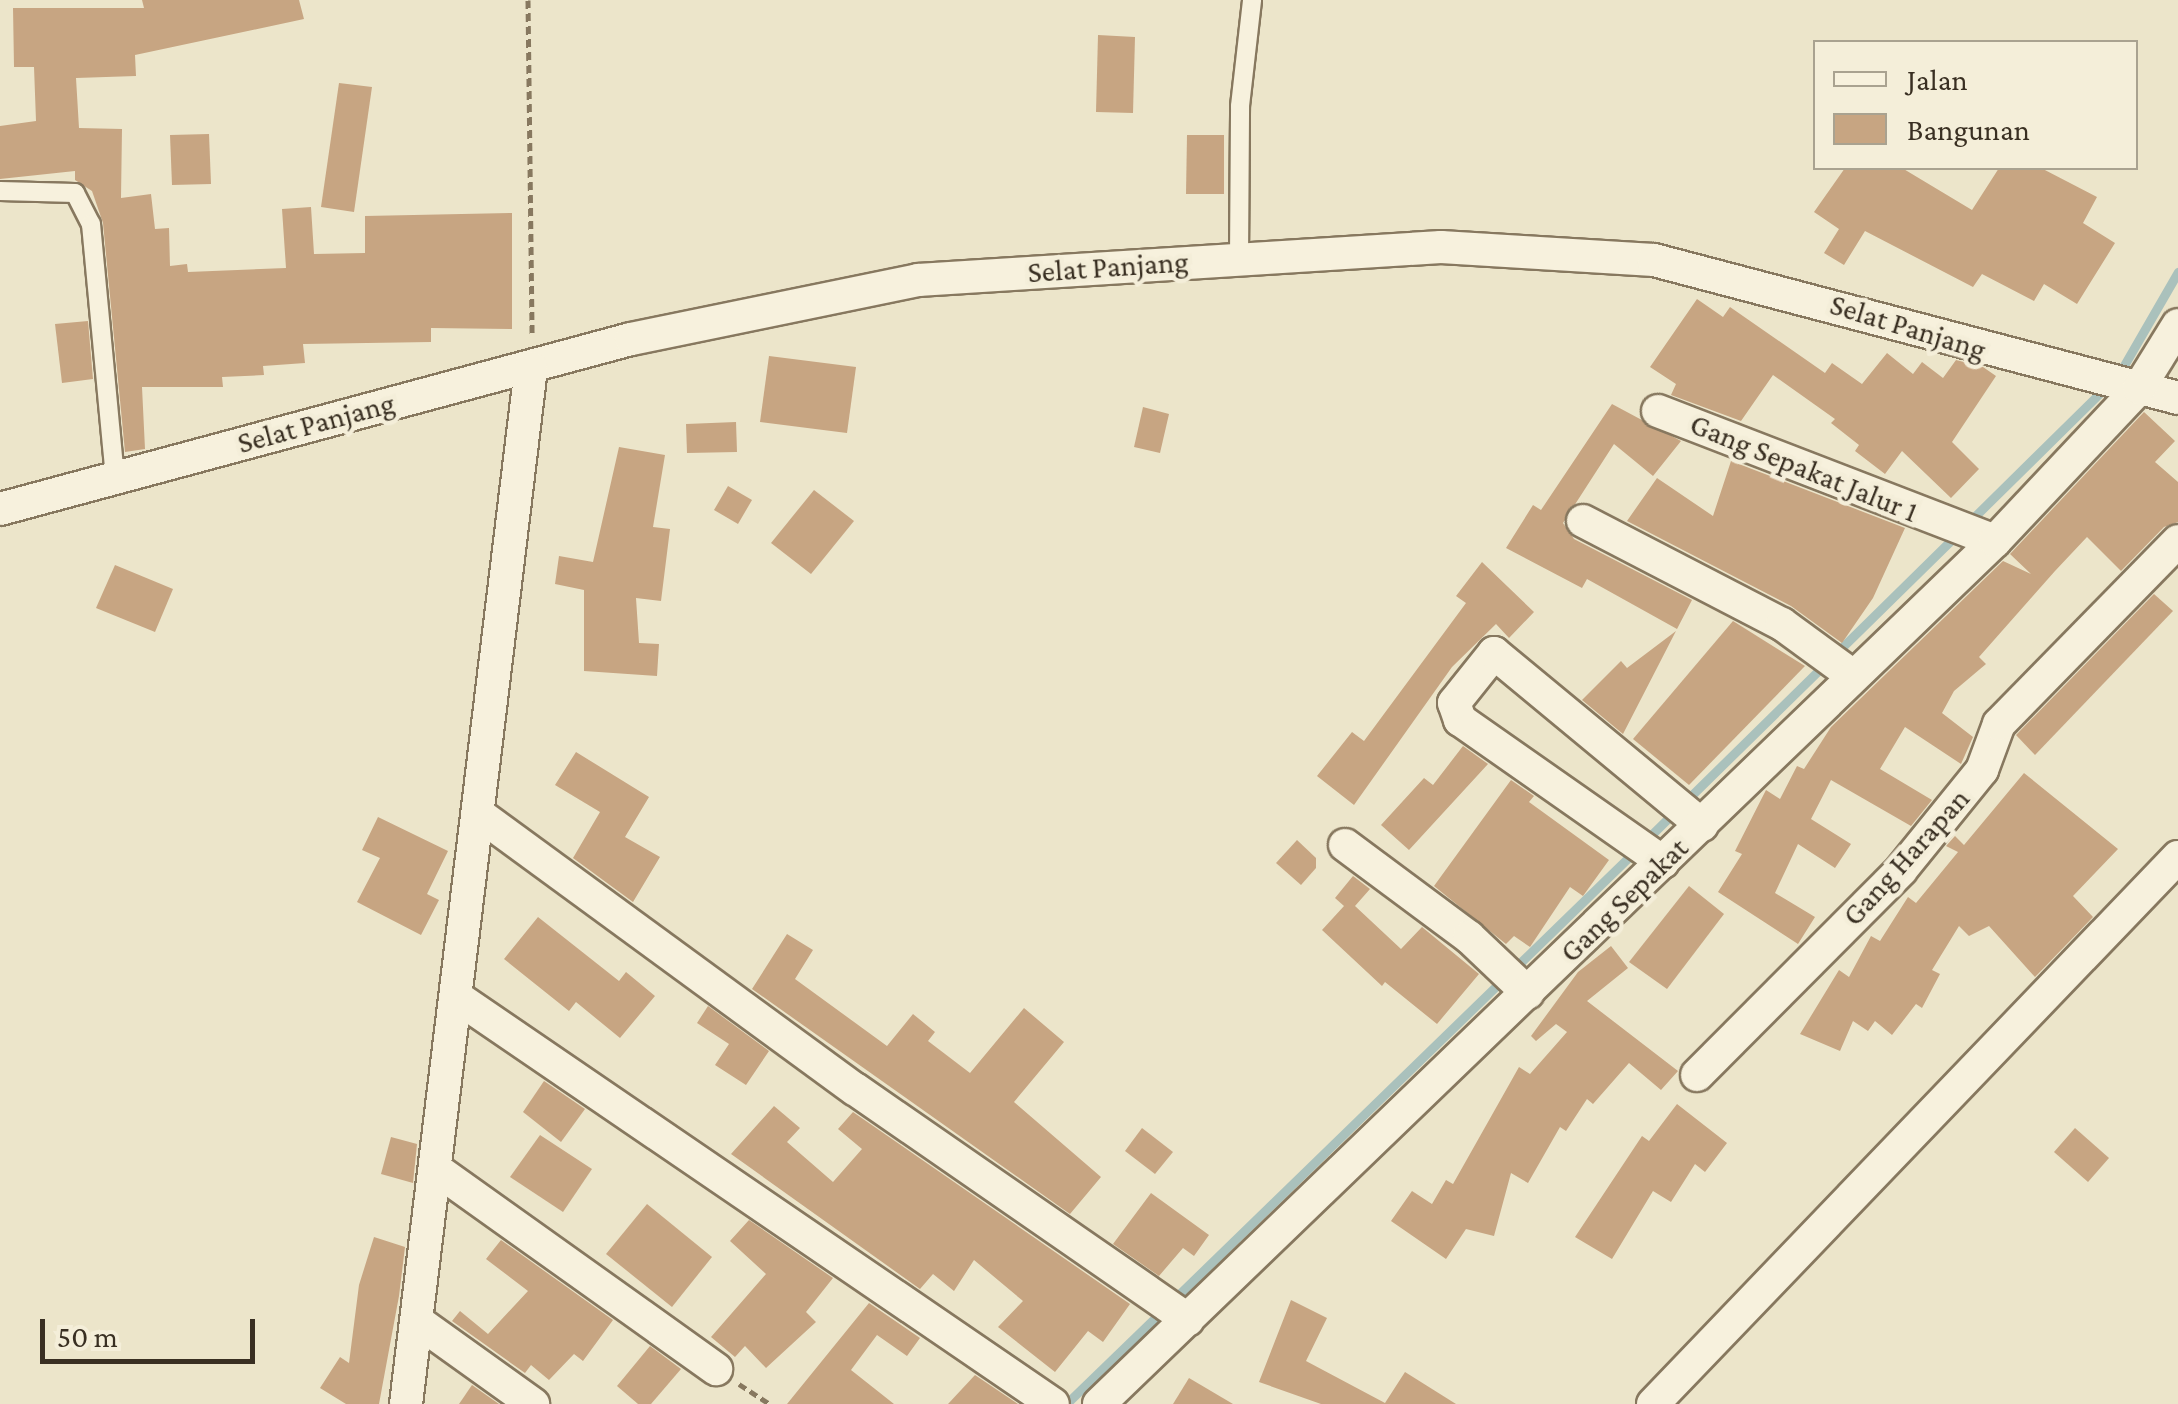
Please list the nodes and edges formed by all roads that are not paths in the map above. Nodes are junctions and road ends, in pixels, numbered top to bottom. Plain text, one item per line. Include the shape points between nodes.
1 (1252, 0) edge
2 (0, 191) edge
3 (1239, 258) junction
4 (2178, 325) edge
5 (531, 368) junction
6 (2135, 386) junction
7 (2178, 398) edge
8 (1658, 411) dead end
9 (115, 476) junction
10 (0, 509) edge
11 (1583, 521) dead end
12 (1974, 533) junction
13 (2178, 541) edge
14 (1840, 664) junction
15 (1684, 811) junction
16 (480, 815) junction
17 (1345, 845) dead end
18 (1648, 852) junction
19 (2178, 857) edge
20 (1515, 979) junction
21 (458, 998) junction
22 (1697, 1075) dead end
23 (437, 1170) junction
24 (1183, 1317) junction
25 (416, 1321) junction
26 (716, 1369) dead end
27 (406, 1404) edge
28 (534, 1404) edge
29 (1053, 1404) edge
30 (1100, 1404) edge
31 (1653, 1404) edge

1 - 3 lane via 1240,106
2 - 9 lane via 75,193 91,224
3 - 5 street, Selat Panjang via 918,280 632,339
3 - 6 street, Selat Panjang via 1441,248 1654,260
4 - 6 street, Gang Sepakat
5 - 9 street, Selat Panjang
5 - 16 street
6 - 7 street, Selat Panjang
6 - 12 street, Gang Sepakat
8 - 12 street, Gang Sepakat Jalur 1 via 1830,472
9 - 10 street, Selat Panjang
11 - 14 street
12 - 14 street, Gang Sepakat
13 - 22 street, Gang Harapan via 1999,724 1982,770 1910,860
14 - 15 street, Gang Sepakat
15 - 18 street, Gang Sepakat
15 - 18 street via 1494,653 1454,703 1460,720
16 - 21 street
16 - 24 street
17 - 20 street
18 - 20 street, Gang Sepakat
19 - 31 street
20 - 24 street, Gang Sepakat
21 - 23 street
21 - 29 street
23 - 25 street
23 - 26 street
24 - 30 street, Gang Sepakat
25 - 27 street
25 - 28 street

